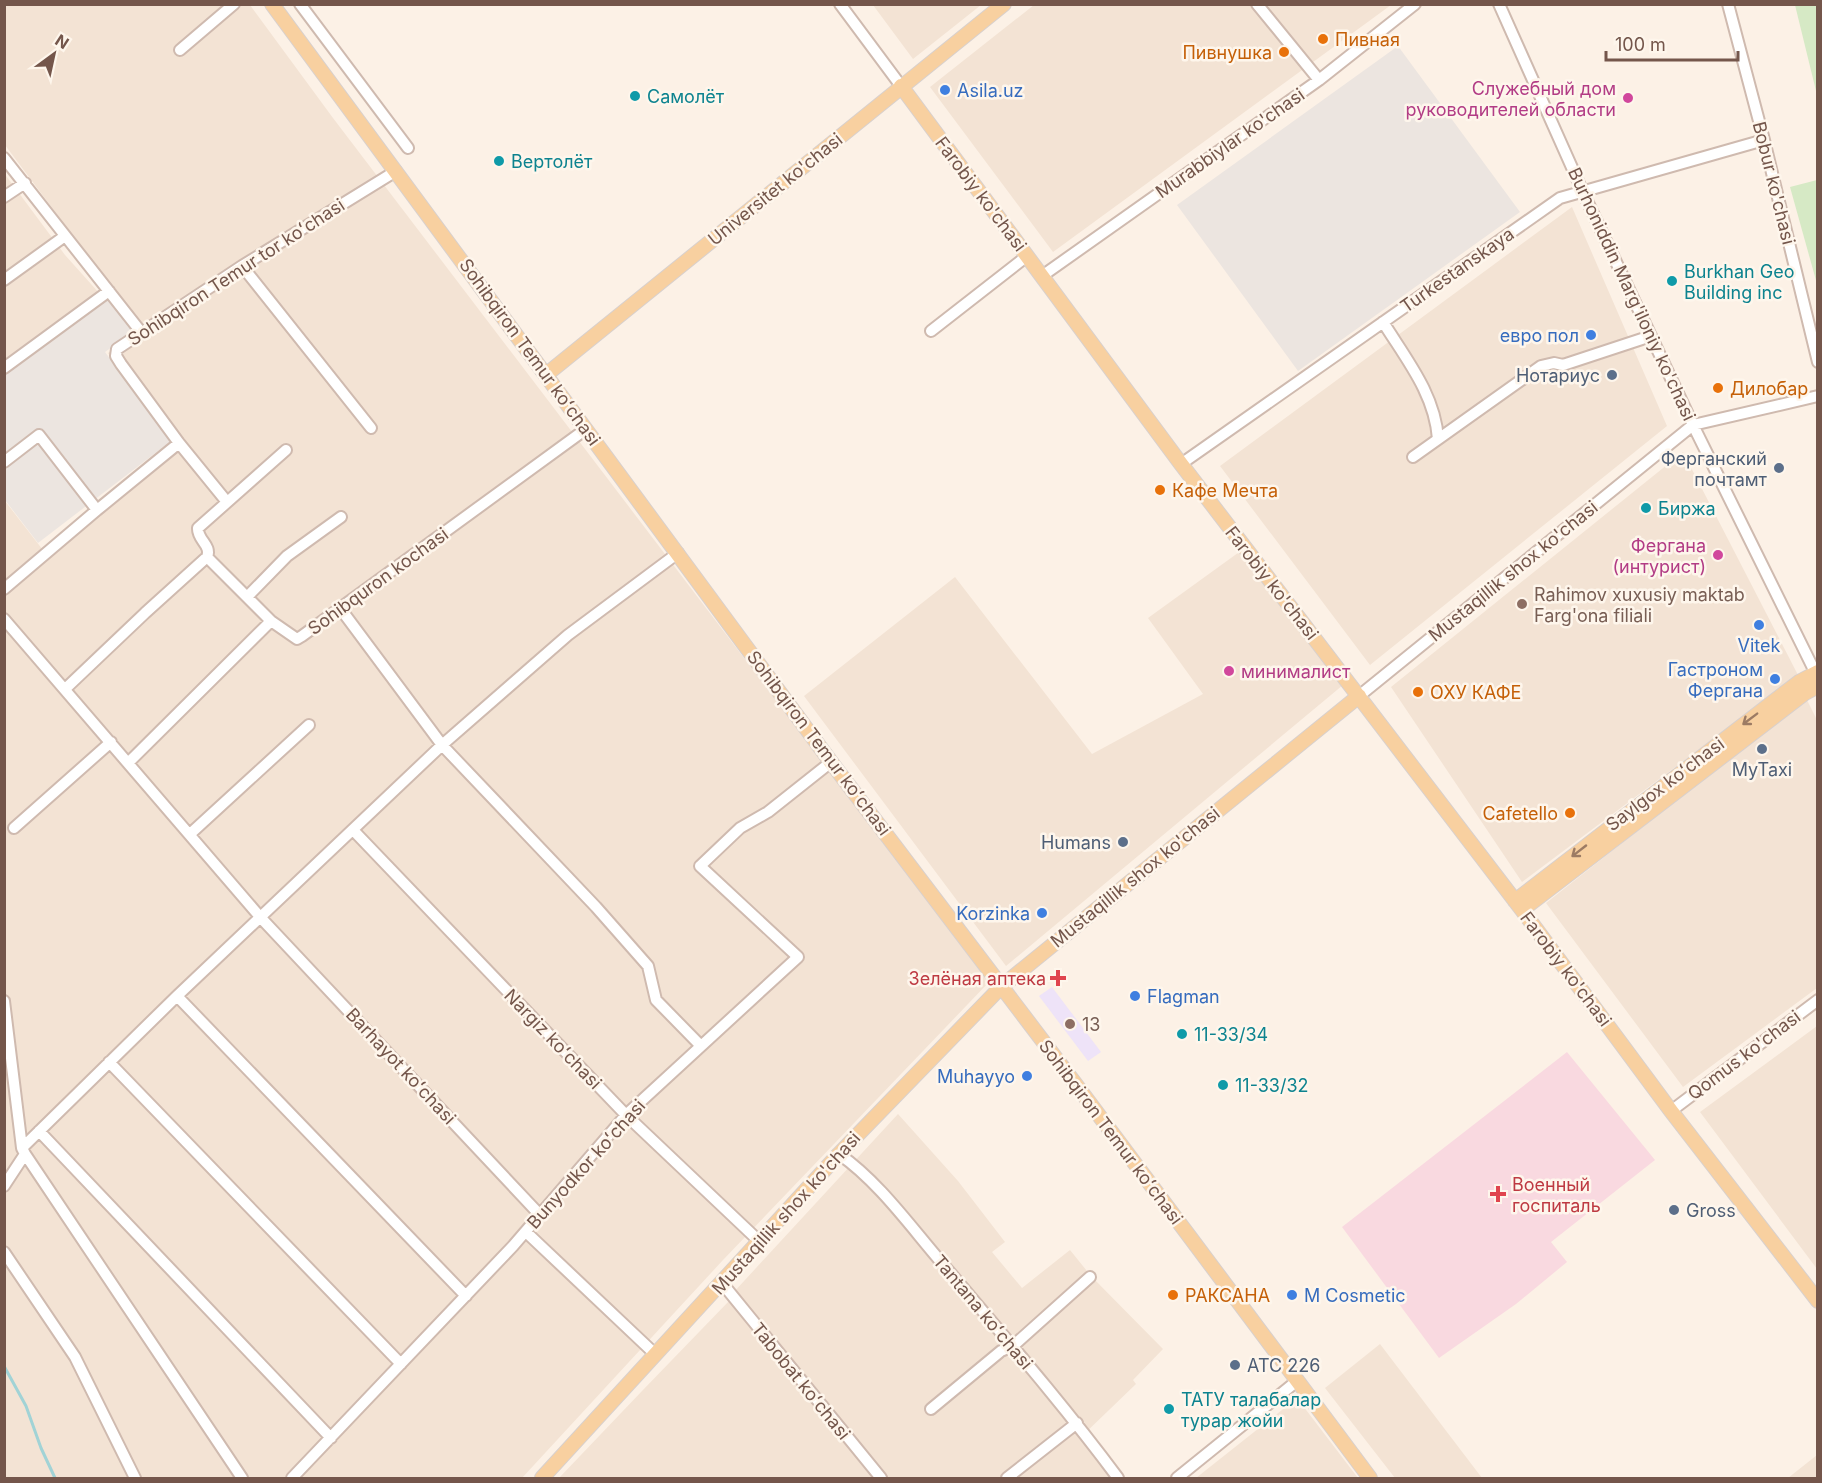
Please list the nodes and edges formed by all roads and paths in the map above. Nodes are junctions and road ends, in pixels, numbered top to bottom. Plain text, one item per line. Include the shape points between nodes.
1 (234, 4) edge
2 (272, 4) edge
3 (300, 4) edge
4 (840, 4) edge
5 (1004, 4) edge
6 (1257, 4) edge
7 (1415, 4) edge
8 (1499, 4) edge
9 (1728, 4) edge
10 (180, 50) dead end
11 (1319, 80) junction
12 (901, 86) junction
13 (1764, 140) junction
14 (408, 148) dead end
15 (4, 158) edge
16 (396, 171) junction
17 (25, 183) junction
18 (1582, 190) junction
19 (4, 197) edge
20 (65, 236) junction
21 (1027, 256) junction
22 (242, 266) junction
23 (1042, 276) junction
24 (4, 280) edge
25 (109, 291) junction
26 (1383, 322) junction
27 (931, 331) dead end
28 (141, 332) junction
29 (1651, 336) junction
30 (1818, 362) edge
31 (4, 368) edge
32 (547, 375) junction
33 (1818, 396) edge
34 (1693, 425) junction
35 (371, 428) dead end
36 (586, 429) junction
37 (1438, 439) junction
38 (179, 443) junction
39 (286, 450) dead end
40 (1413, 457) dead end
41 (4, 462) edge
42 (1181, 465) junction
43 (227, 502) junction
44 (97, 510) junction
45 (341, 517) dead end
46 (678, 553) junction
47 (207, 557) junction
48 (4, 589) edge
49 (247, 597) junction
50 (340, 608) junction
51 (4, 619) edge
52 (271, 621) junction
53 (1817, 677) edge
54 (65, 689) junction
55 (1359, 696) junction
56 (309, 725) dead end
57 (111, 742) junction
58 (442, 745) junction
59 (129, 762) junction
60 (831, 762) junction
61 (14, 828) dead end
62 (353, 830) junction
63 (190, 834) junction
64 (1519, 905) junction
65 (261, 918) junction
66 (1001, 987) junction
67 (177, 996) junction
68 (1818, 1000) edge
69 (4, 1001) edge
70 (701, 1046) junction
71 (109, 1062) junction
72 (1671, 1111) junction
73 (626, 1115) junction
74 (39, 1131) junction
75 (23, 1151) junction
76 (839, 1154) junction
77 (4, 1186) edge
78 (540, 1215) junction
79 (526, 1232) junction
80 (759, 1241) junction
81 (4, 1252) edge
82 (1089, 1277) dead end
83 (722, 1283) junction
84 (466, 1296) junction
85 (1818, 1301) edge
86 (1012, 1346) junction
87 (655, 1354) junction
88 (401, 1364) junction
89 (1297, 1381) junction
90 (931, 1409) dead end
91 (1077, 1423) junction
92 (331, 1438) junction
93 (135, 1479) edge
94 (242, 1479) edge
95 (292, 1479) edge
96 (542, 1479) edge
97 (881, 1479) edge
98 (1007, 1479) edge
99 (1118, 1479) edge
100 (1177, 1479) edge
101 (1370, 1479) edge

1 - 10 street
2 - 16 main road, Sohibqiron Temur koʻchasi
3 - 14 street
4 - 12 street, Farobiy ko'chasi
5 - 12 main road, Universitet ko'chasi
6 - 11 street
7 - 11 street, Murabbiylar ko'chasi
8 - 18 street, Burhoniddin Marg'iloniy ko'chasi
9 - 13 street, Bobur ko'chasi
11 - 23 street, Murabbiylar ko'chasi
12 - 21 main road, Farobiy ko'chasi
12 - 32 main road, Universitet ko'chasi
13 - 18 street, Turkestanskaya
13 - 30 street, Bobur ko'chasi
15 - 17 street
16 - 22 street, Sohibqiron Temur tor koʻchasi
16 - 32 main road, Sohibqiron Temur koʻchasi
17 - 19 street
17 - 20 street
18 - 26 street, Turkestanskaya via 1560,198
18 - 29 street, Burhoniddin Marg'iloniy ko'chasi
20 - 24 street
20 - 25 street
21 - 23 main road, Farobiy ko'chasi
21 - 27 street
22 - 28 street, Sohibqiron Temur tor koʻchasi
22 - 35 street
23 - 42 main road, Farobiy ko'chasi
25 - 28 street
25 - 31 street
26 - 37 street via 1425,388 1437,421
26 - 42 street, Turkestanskaya
28 - 38 street, Sohibqiron Temur tor koʻchasi via 117,349 116,356
29 - 34 street, Burhoniddin Marg'iloniy ko'chasi
29 - 37 street via 1563,365 1541,366
32 - 36 main road, Sohibqiron Temur koʻchasi
33 - 34 street, Mustaqillik shox ko'chasi
34 - 53 street, Burhoniddin Marg'iloniy ko'chasi
34 - 55 street, Mustaqillik shox ko'chasi
36 - 46 main road, Sohibqiron Temur koʻchasi
36 - 50 street, Sohibquron kochasi
37 - 40 street
38 - 43 street, Sohibqiron Temur tor koʻchasi
38 - 44 street
39 - 43 street
41 - 44 street via 39,435
42 - 55 main road, Farobiy ko'chasi
43 - 47 street via 198,528 208,547
44 - 48 street
45 - 49 street via 287,556
46 - 58 street via 568,635
46 - 60 main road, Sohibqiron Temur koʻchasi
47 - 49 street
47 - 54 street
49 - 52 street
50 - 52 street, Sohibquron kochasi via 297,639
50 - 58 street
51 - 54 street, Barhayot koʻchasi
52 - 59 street
53 - 64 main road, Saylgox koʻchasi via 1805,693
54 - 57 street, Barhayot koʻchasi
55 - 64 main road, Farobiy ko'chasi
55 - 66 main road, Mustaqillik shox ko'chasi
56 - 63 street
57 - 59 street, Barhayot koʻchasi
57 - 61 street
58 - 62 street
58 - 70 street via 648,966 656,1000
59 - 63 street, Barhayot koʻchasi
60 - 66 main road, Sohibqiron Temur koʻchasi
60 - 70 street, Bunyodkor koʻchasi via 768,812 740,828 700,866 798,957
62 - 65 street
62 - 73 street, Nargiz koʻchasi
63 - 65 street, Barhayot koʻchasi
64 - 72 main road, Farobiy ko'chasi
65 - 67 street
65 - 78 street, Barhayot koʻchasi
66 - 76 main road, Mustaqillik shox ko'chasi
66 - 89 main road, Sohibqiron Temur koʻchasi
67 - 71 street
67 - 84 street
68 - 72 street, Qomus ko'chasi
69 - 75 street
70 - 73 street, Bunyodkor koʻchasi
71 - 74 street
71 - 88 street
72 - 85 main road, Farobiy ko'chasi
73 - 78 street, Bunyodkor koʻchasi
73 - 80 street, Nargiz koʻchasi
74 - 75 street
74 - 92 street
75 - 77 street
75 - 94 street
76 - 80 main road, Mustaqillik shox ko'chasi
76 - 86 street, Tantana koʻchasi via 859,1168
78 - 79 street, Bunyodkor koʻchasi
79 - 84 street, Bunyodkor koʻchasi
79 - 87 street
80 - 83 main road, Mustaqillik shox ko'chasi
81 - 93 street via 75,1357
82 - 86 street
83 - 87 main road, Mustaqillik shox ko'chasi
83 - 97 street, Tabobat koʻchasi
84 - 88 street, Bunyodkor koʻchasi
86 - 90 street
86 - 91 street, Tantana koʻchasi
87 - 96 main road, Mustaqillik shox ko'chasi
88 - 92 street, Bunyodkor koʻchasi
89 - 100 street
89 - 101 main road, Sohibqiron Temur koʻchasi
91 - 98 street
91 - 99 street, Tantana koʻchasi
92 - 95 street, Bunyodkor koʻchasi

